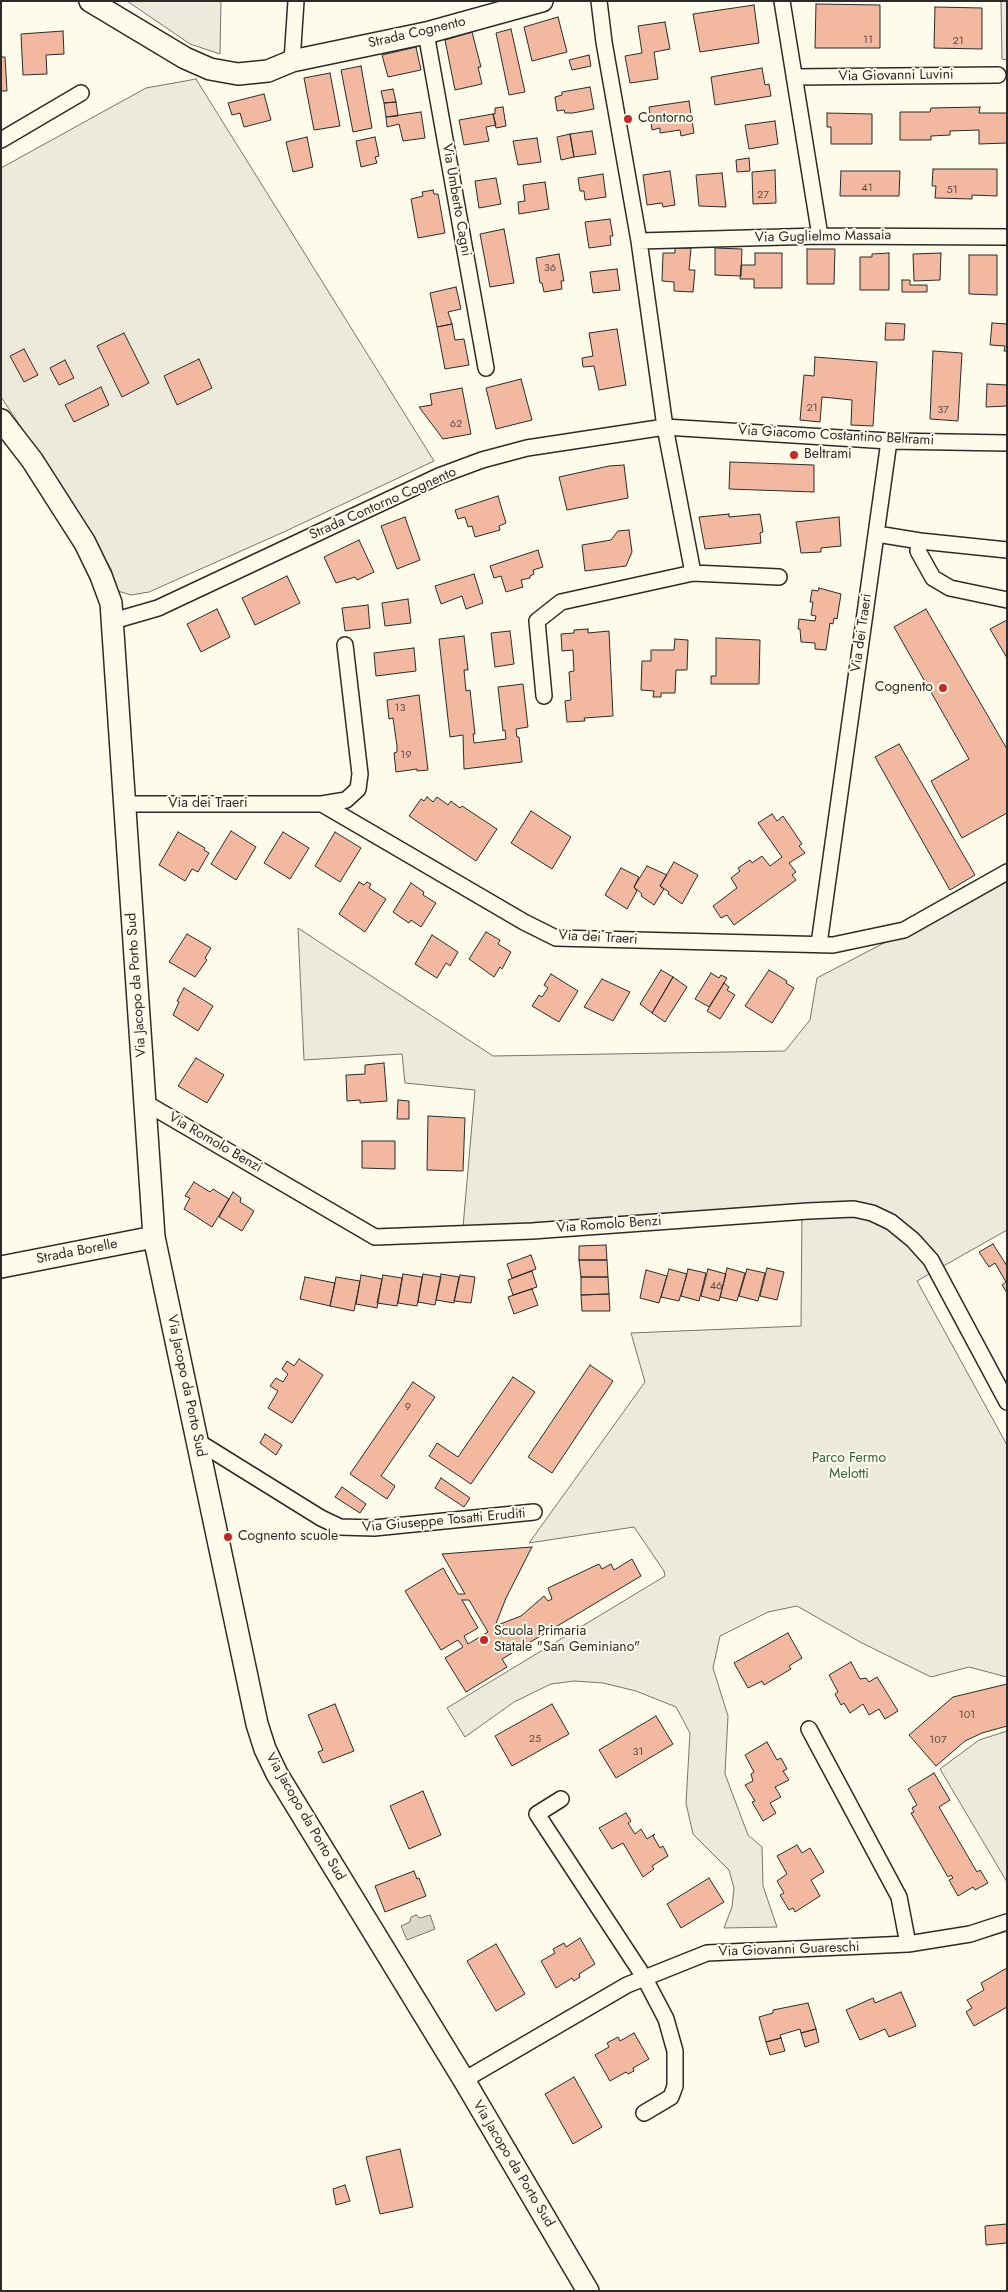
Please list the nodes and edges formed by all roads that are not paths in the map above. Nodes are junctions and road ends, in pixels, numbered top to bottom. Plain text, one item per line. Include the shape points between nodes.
1 (90, 1) edge
2 (296, 1) edge
3 (542, 1) edge
4 (599, 1) edge
5 (782, 1) edge
6 (426, 33) junction
7 (292, 61) junction
8 (998, 74) dead end
9 (794, 77) junction
10 (81, 93) dead end
11 (1, 140) edge
12 (820, 236) junction
13 (1007, 237) edge
14 (639, 241) junction
15 (486, 368) dead end
16 (1, 420) edge
17 (665, 427) junction
18 (889, 441) junction
19 (1007, 442) edge
20 (877, 534) junction
21 (920, 541) junction
22 (1007, 550) edge
23 (693, 573) junction
24 (779, 577) dead end
25 (1007, 600) edge
26 (113, 621) junction
27 (345, 645) dead end
28 (544, 696) dead end
29 (124, 804) junction
30 (322, 804) junction
31 (1007, 872) edge
32 (819, 944) junction
33 (144, 1102) junction
34 (154, 1237) junction
35 (1, 1267) edge
36 (1007, 1402) edge
37 (197, 1440) junction
38 (534, 1512) dead end
39 (809, 1729) dead end
40 (561, 1799) dead end
41 (1007, 1922) edge
42 (908, 1944) junction
43 (644, 1977) junction
44 (464, 2080) junction
45 (644, 2113) dead end
46 (588, 2291) edge

1 - 7 street, Strada Cognento via 185,58 210,69 238,74 268,71
2 - 7 street
3 - 6 street, Strada Cognento
4 - 14 street
5 - 9 street
6 - 7 street, Strada Cognento
6 - 15 street, Via Umberto Cagni
8 - 9 street, Via Giovanni Luvini
9 - 12 street
10 - 11 street
12 - 13 street, Via Guglielmo Massaia
12 - 14 street, Via Guglielmo Massaia
14 - 17 street
16 - 26 street, Via Jacopo da Porto Sud via 32,460 85,543 111,603
17 - 18 street, Via Giacomo Costantino Beltrami
17 - 23 street
17 - 26 street, Strada Contorno Cognento via 527,448 482,460 439,476 158,608
18 - 19 street, Via Giacomo Costantino Beltrami
18 - 20 street, Via dei Traeri
20 - 21 street
20 - 32 street, Via dei Traeri
21 - 22 street
21 - 25 street via 918,551 933,578 950,588
23 - 24 street
23 - 28 street via 561,602 537,621
26 - 29 street, Via Jacopo da Porto Sud
27 - 30 street, Via dei Traeri via 360,774 358,789 346,800
29 - 30 street, Via dei Traeri
29 - 33 street, Via Jacopo da Porto Sud
30 - 32 street, Via dei Traeri via 556,938
31 - 32 street, Via dei Traeri via 904,930 833,945
33 - 34 street, Via Jacopo da Porto Sud
33 - 36 street, Via Romolo Benzi via 375,1237 532,1231 817,1210 854,1209 872,1213 891,1222 931,1260
34 - 35 street, Strada Borelle
34 - 37 street, Via Jacopo da Porto Sud
37 - 38 street, Via Giuseppe Tosatti Eruditi via 340,1527 374,1528
37 - 44 street, Via Jacopo da Porto Sud via 265,1749 277,1774
39 - 42 street via 899,1897
40 - 43 street via 536,1814
41 - 42 street, Via Giovanni Guareschi via 970,1934
42 - 43 street, Via Giovanni Guareschi via 707,1953
43 - 44 street, Via Giovanni Guareschi
43 - 45 street via 666,2019 677,2069 671,2097
44 - 46 street, Via Jacopo da Porto Sud

